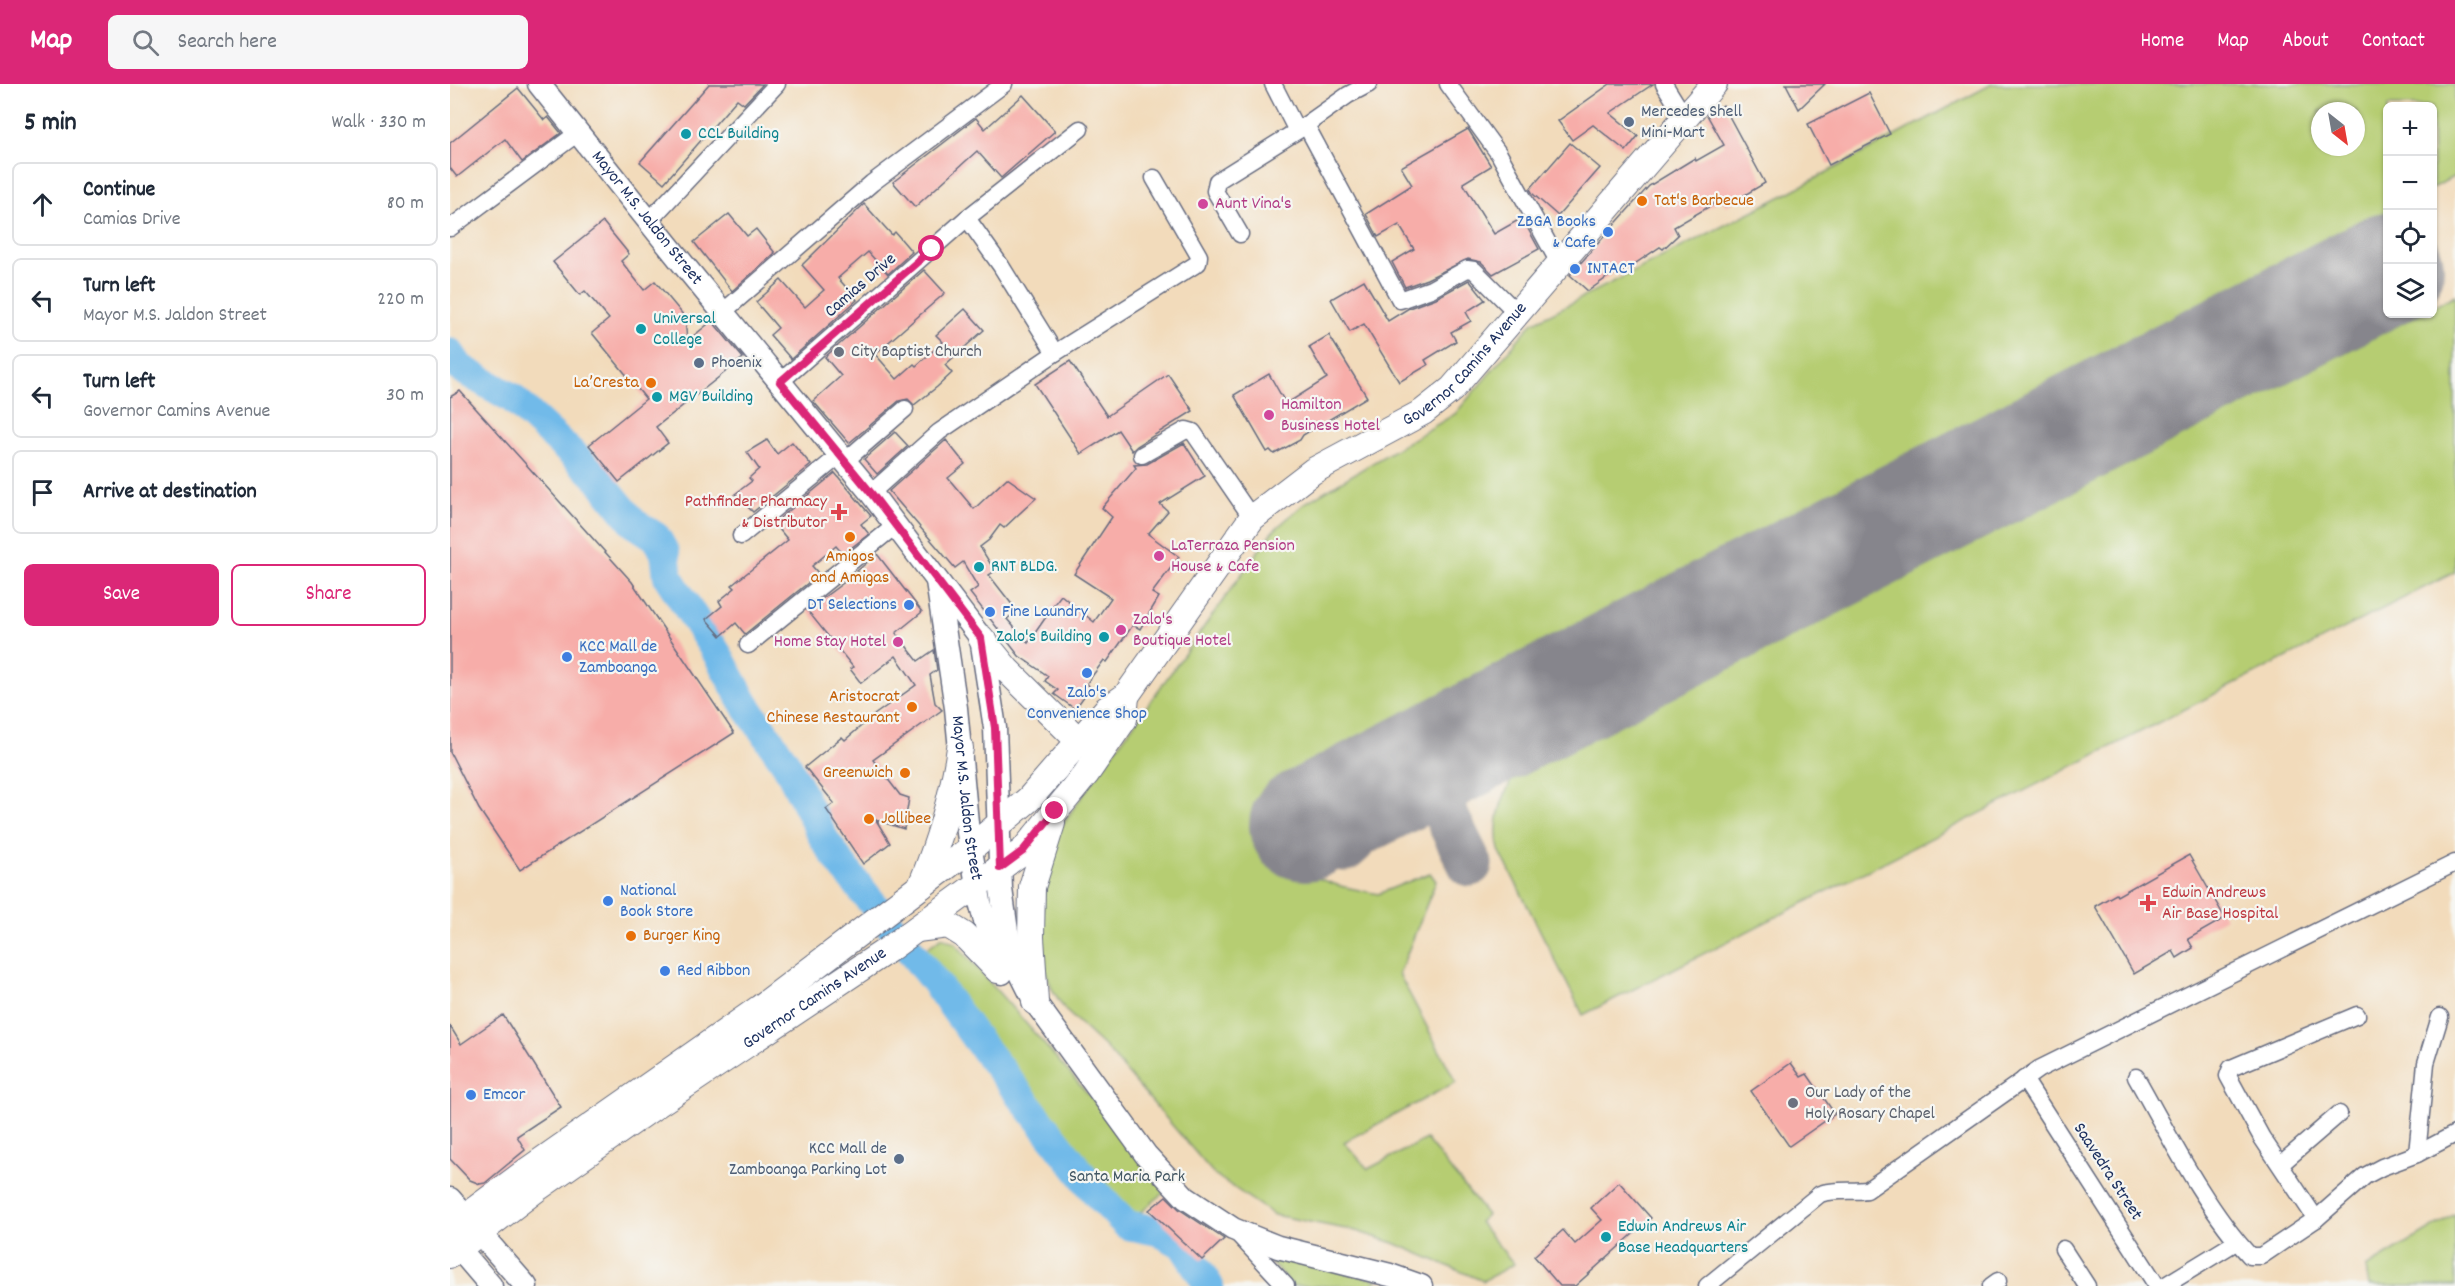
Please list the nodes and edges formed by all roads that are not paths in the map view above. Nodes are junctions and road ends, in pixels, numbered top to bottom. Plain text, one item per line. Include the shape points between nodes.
1 (539, 84) edge
2 (777, 84) edge
3 (1004, 84) edge
4 (1273, 84) edge
5 (1369, 84) edge
6 (1448, 84) edge
7 (1664, 84) edge
8 (1714, 84) edge
9 (1684, 118) junction
10 (1302, 128) junction
11 (1080, 129) dead end
12 (579, 132) junction
13 (1155, 178) dead end
14 (967, 218) junction
15 (649, 221) junction
16 (450, 228) edge
17 (1240, 234) dead end
18 (1559, 263) junction
19 (723, 312) junction
20 (1518, 314) junction
21 (1055, 353) junction
22 (780, 382) junction
23 (904, 409) dead end
24 (1142, 454) dead end
25 (842, 458) junction
26 (871, 493) junction
27 (1252, 518) junction
28 (896, 525) junction
29 (741, 536) dead end
30 (936, 577) junction
31 (981, 638) junction
32 (748, 645) dead end
33 (1126, 696) junction
34 (1079, 741) junction
35 (960, 748) junction
36 (1055, 811) junction
37 (997, 827) junction
38 (971, 848) junction
39 (2455, 863) edge
40 (1000, 868) junction
41 (978, 884) junction
42 (920, 887) junction
43 (917, 929) junction
44 (998, 970) junction
45 (1035, 1002) junction
46 (2357, 1015) dead end
47 (2440, 1017) dead end
48 (2136, 1077) dead end
49 (2024, 1079) junction
50 (2339, 1114) dead end
51 (2455, 1134) edge
52 (2417, 1154) junction
53 (2281, 1164) junction
54 (2316, 1220) junction
55 (1233, 1229) junction
56 (458, 1231) edge
57 (2236, 1242) junction
58 (2063, 1249) dead end
59 (1384, 1281) edge
60 (491, 1286) edge
61 (526, 1286) edge
62 (1286, 1286) edge
63 (1421, 1286) edge
64 (1707, 1286) edge
65 (2087, 1286) edge
66 (2157, 1286) edge
67 (2164, 1286) edge

1 - 12 main road, Mayor M.S. Jaldon Street
2 - 15 street
3 - 19 street via 872,183
4 - 10 street
5 - 10 street
6 - 18 street via 1499,154
7 - 9 street
8 - 9 main road, Governor Camins Avenue
9 - 18 main road, Governor Camins Avenue
10 - 17 street via 1217,181 1215,191
10 - 20 street via 1400,300 1431,289 1467,268 1474,270
11 - 14 street, Camias Drive
12 - 15 main road, Mayor M.S. Jaldon Street
12 - 16 street
13 - 21 street via 1199,256 1198,263
14 - 21 street
14 - 22 street, Camias Drive
15 - 19 main road, Mayor M.S. Jaldon Street
18 - 20 main road, Governor Camins Avenue
19 - 22 main road, Mayor M.S. Jaldon Street
20 - 27 main road, Governor Camins Avenue via 1452,389 1424,412 1313,471
21 - 26 street via 939,432
22 - 25 main road, Mayor M.S. Jaldon Street
23 - 25 street
24 - 27 street via 1186,430 1193,432
25 - 26 main road, Mayor M.S. Jaldon Street
25 - 29 street
26 - 28 main road, Mayor M.S. Jaldon Street
27 - 33 main road, Governor Camins Avenue
28 - 30 main road, Mayor M.S. Jaldon Street
28 - 32 street
30 - 31 main road, Mayor M.S. Jaldon Street
30 - 35 main road, Mayor M.S. Jaldon Street
31 - 34 main road via 1006,670
31 - 37 main road, Mayor M.S. Jaldon Street via 995,728
33 - 34 main road, Governor Camins Avenue via 1107,709
33 - 36 main road, Governor Camins Avenue via 1124,719
34 - 37 main road, Governor Camins Avenue via 1029,799
35 - 38 main road, Mayor M.S. Jaldon Street
35 - 42 main road via 945,817
36 - 40 main road, Governor Camins Avenue via 1023,851
36 - 45 main road via 1032,887
37 - 38 main road, Governor Camins Avenue
37 - 40 main road, Mayor M.S. Jaldon Street
38 - 41 main road, Mayor M.S. Jaldon Street
38 - 42 main road, Governor Camins Avenue
39 - 49 street
40 - 41 main road, Governor Camins Avenue
40 - 45 main road, Mayor M.S. Jaldon Street via 1010,952
41 - 43 main road, Governor Camins Avenue
41 - 44 main road, Mayor M.S. Jaldon Street
42 - 56 main road, Governor Camins Avenue via 760,1008 556,1150
43 - 44 main road via 948,925 964,935
43 - 56 main road, Governor Camins Avenue via 539,1187
44 - 45 main road, Mayor M.S. Jaldon Street
45 - 55 main road, Mayor M.S. Jaldon Street via 1146,1155 1186,1198
46 - 53 street via 2231,1068 2228,1076
47 - 52 street via 2426,1063
48 - 57 street via 2184,1162
49 - 64 street via 1867,1190 1820,1194
49 - 66 street, Saavedra Street
50 - 53 street
51 - 52 street
52 - 54 street via 2365,1176
53 - 54 street
54 - 57 street via 2261,1256 2250,1256
55 - 59 main road, Mayor M.S. Jaldon Street
55 - 62 street
56 - 60 main road
56 - 61 main road
57 - 67 street
58 - 65 street
59 - 63 main road, Mayor M.S. Jaldon Street

